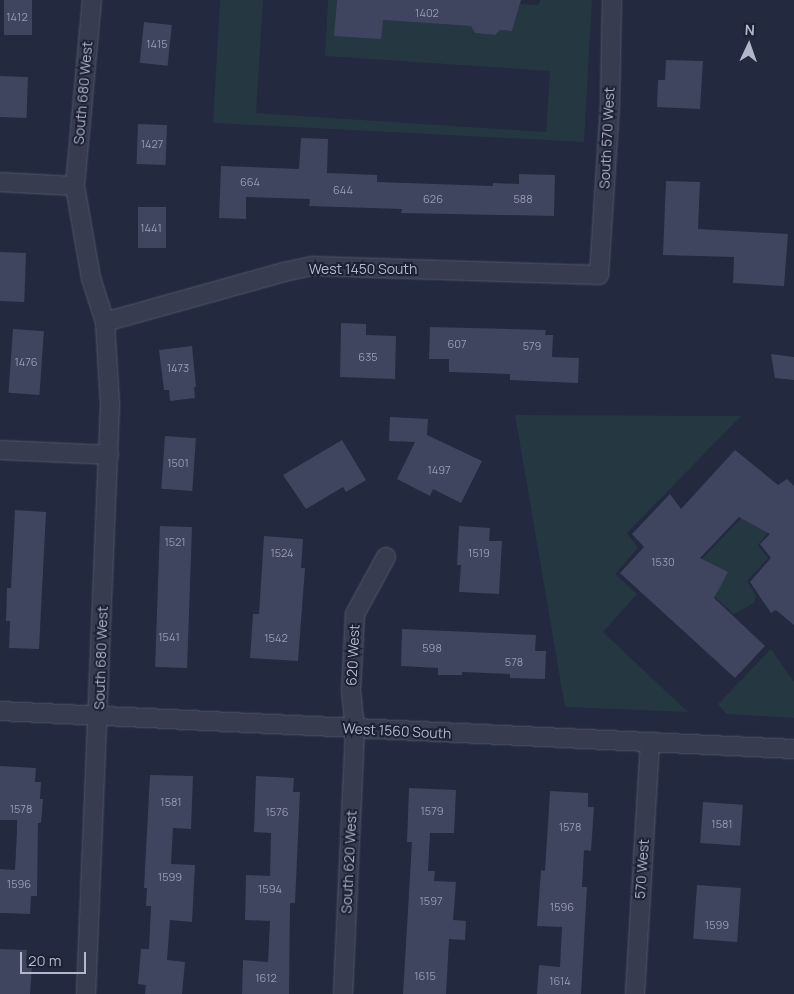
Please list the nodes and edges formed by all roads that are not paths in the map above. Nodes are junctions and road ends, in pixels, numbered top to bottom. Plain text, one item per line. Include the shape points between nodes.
1 (92, 0) edge
2 (612, 0) edge
3 (0, 182) edge
4 (75, 186) junction
5 (599, 275) joint
6 (105, 322) junction
7 (0, 450) edge
8 (110, 455) junction
9 (386, 558) dead end
10 (0, 711) edge
11 (99, 717) junction
12 (355, 729) junction
13 (650, 743) junction
14 (794, 749) edge
15 (86, 994) edge
16 (342, 994) edge
17 (634, 994) edge

1 - 4 street, South 680 West
2 - 5 street, South 570 West via 610,104
3 - 4 street
4 - 6 street, South 680 West via 91,278
5 - 6 street, West 1450 South via 313,266
6 - 8 street, South 680 West
7 - 8 street
8 - 11 street, South 680 West
9 - 12 street, 620 West via 355,614 351,691
10 - 11 street, West 1560 South
11 - 12 street, West 1560 South
11 - 15 street, South 680 West
12 - 13 street, West 1560 South
12 - 16 street, South 620 West
13 - 14 street, West 1560 South
13 - 17 street, 570 West

